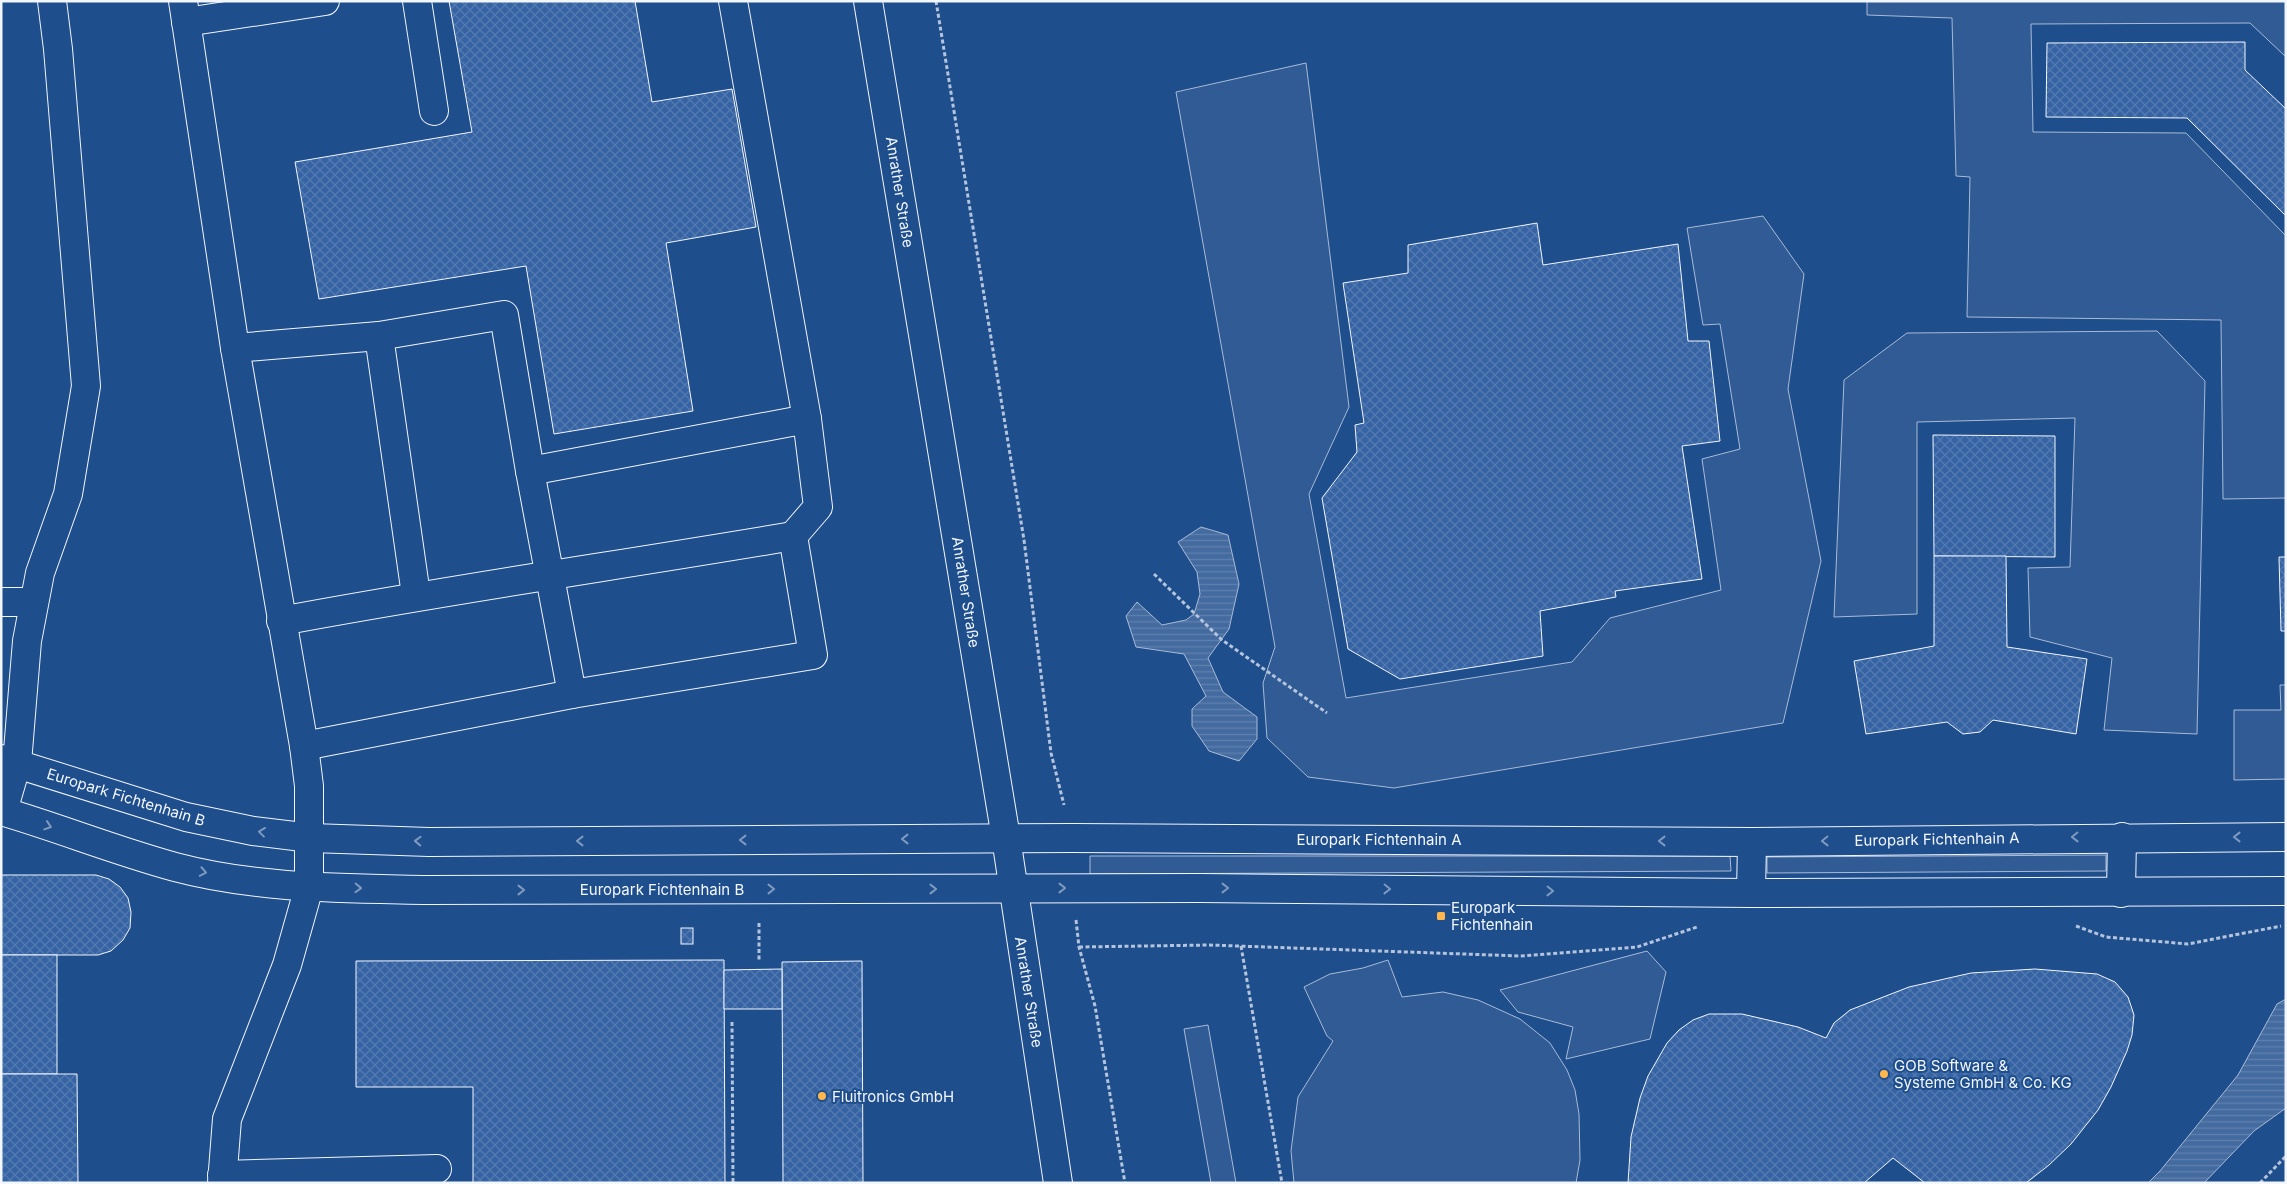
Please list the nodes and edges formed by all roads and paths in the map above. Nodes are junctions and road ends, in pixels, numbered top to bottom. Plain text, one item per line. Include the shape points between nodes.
1 (52, 1) edge
2 (325, 1) edge
3 (416, 1) edge
4 (733, 1) edge
5 (868, 1) edge
6 (936, 1) edge
7 (185, 11) edge
8 (434, 110) dead end
9 (379, 336) junction
10 (235, 348) junction
11 (807, 419) junction
12 (530, 471) junction
13 (793, 536) junction
14 (1154, 574) dead end
15 (550, 577) junction
16 (416, 595) junction
17 (1, 602) edge
18 (34, 602) junction
19 (281, 620) junction
20 (572, 694) junction
21 (1327, 713) dead end
22 (304, 746) junction
23 (9, 761) edge
24 (2, 811) edge
25 (2122, 837) junction
26 (2286, 837) edge
27 (311, 838) junction
28 (1006, 838) junction
29 (1073, 838) junction
30 (1752, 842) junction
31 (310, 887) junction
32 (1073, 888) junction
33 (759, 889) junction
34 (1014, 889) junction
35 (2286, 891) edge
36 (1751, 893) junction
37 (2120, 893) junction
38 (2072, 925) dead end
39 (2286, 925) edge
40 (1700, 926) dead end
41 (1079, 946) junction
42 (1241, 946) junction
43 (760, 962) dead end
44 (732, 1022) dead end
45 (2286, 1156) edge
46 (437, 1169) dead end
47 (222, 1179) edge
48 (733, 1183) edge
49 (1058, 1183) edge
50 (1125, 1183) edge
51 (1282, 1183) edge
52 (2260, 1183) edge

1 - 18 street via 86,386 68,494 40,573
2 - 7 street
3 - 8 street
4 - 11 street
5 - 28 street, Anrather Straße
6 - 29 path via 1024,540 1051,753
7 - 10 street
9 - 10 street
9 - 12 street via 504,315
9 - 16 street
10 - 19 street
11 - 12 street
11 - 13 street via 818,507
12 - 15 street
13 - 15 street
13 - 20 street via 813,655
14 - 21 path via 1222,640
15 - 16 street
15 - 20 street
16 - 19 street
17 - 18 street
18 - 23 street
19 - 22 street
20 - 22 street
22 - 27 street
23 - 24 street
27 -> 23 street, Europark Fichtenhain B via 253,831 186,817
24 -> 31 street, Europark Fichtenhain B via 176,867 245,880
26 -> 25 street, Europark Fichtenhain A
25 -> 30 street, Europark Fichtenhain A
25 - 37 street
28 -> 27 street, Europark Fichtenhain B via 429,842
27 - 31 street
28 - 29 street, Europark Fichtenhain A
28 - 34 street, Anrather Straße
30 -> 29 street, Europark Fichtenhain A
30 - 36 street
31 -> 33 street, Europark Fichtenhain B
31 - 47 street via 287,965 227,1119
34 -> 32 street
32 -> 36 street
32 - 41 path
33 -> 34 street, Europark Fichtenhain B
33 - 43 path
34 - 49 street, Anrather Straße
35 - 37 street
36 - 37 street
38 - 39 path via 2106,936 2188,944
40 - 42 path via 1637,947 1520,956
41 - 42 path
41 - 50 path via 1095,1006
42 - 51 path
44 - 48 path
45 - 52 path
46 - 47 street

